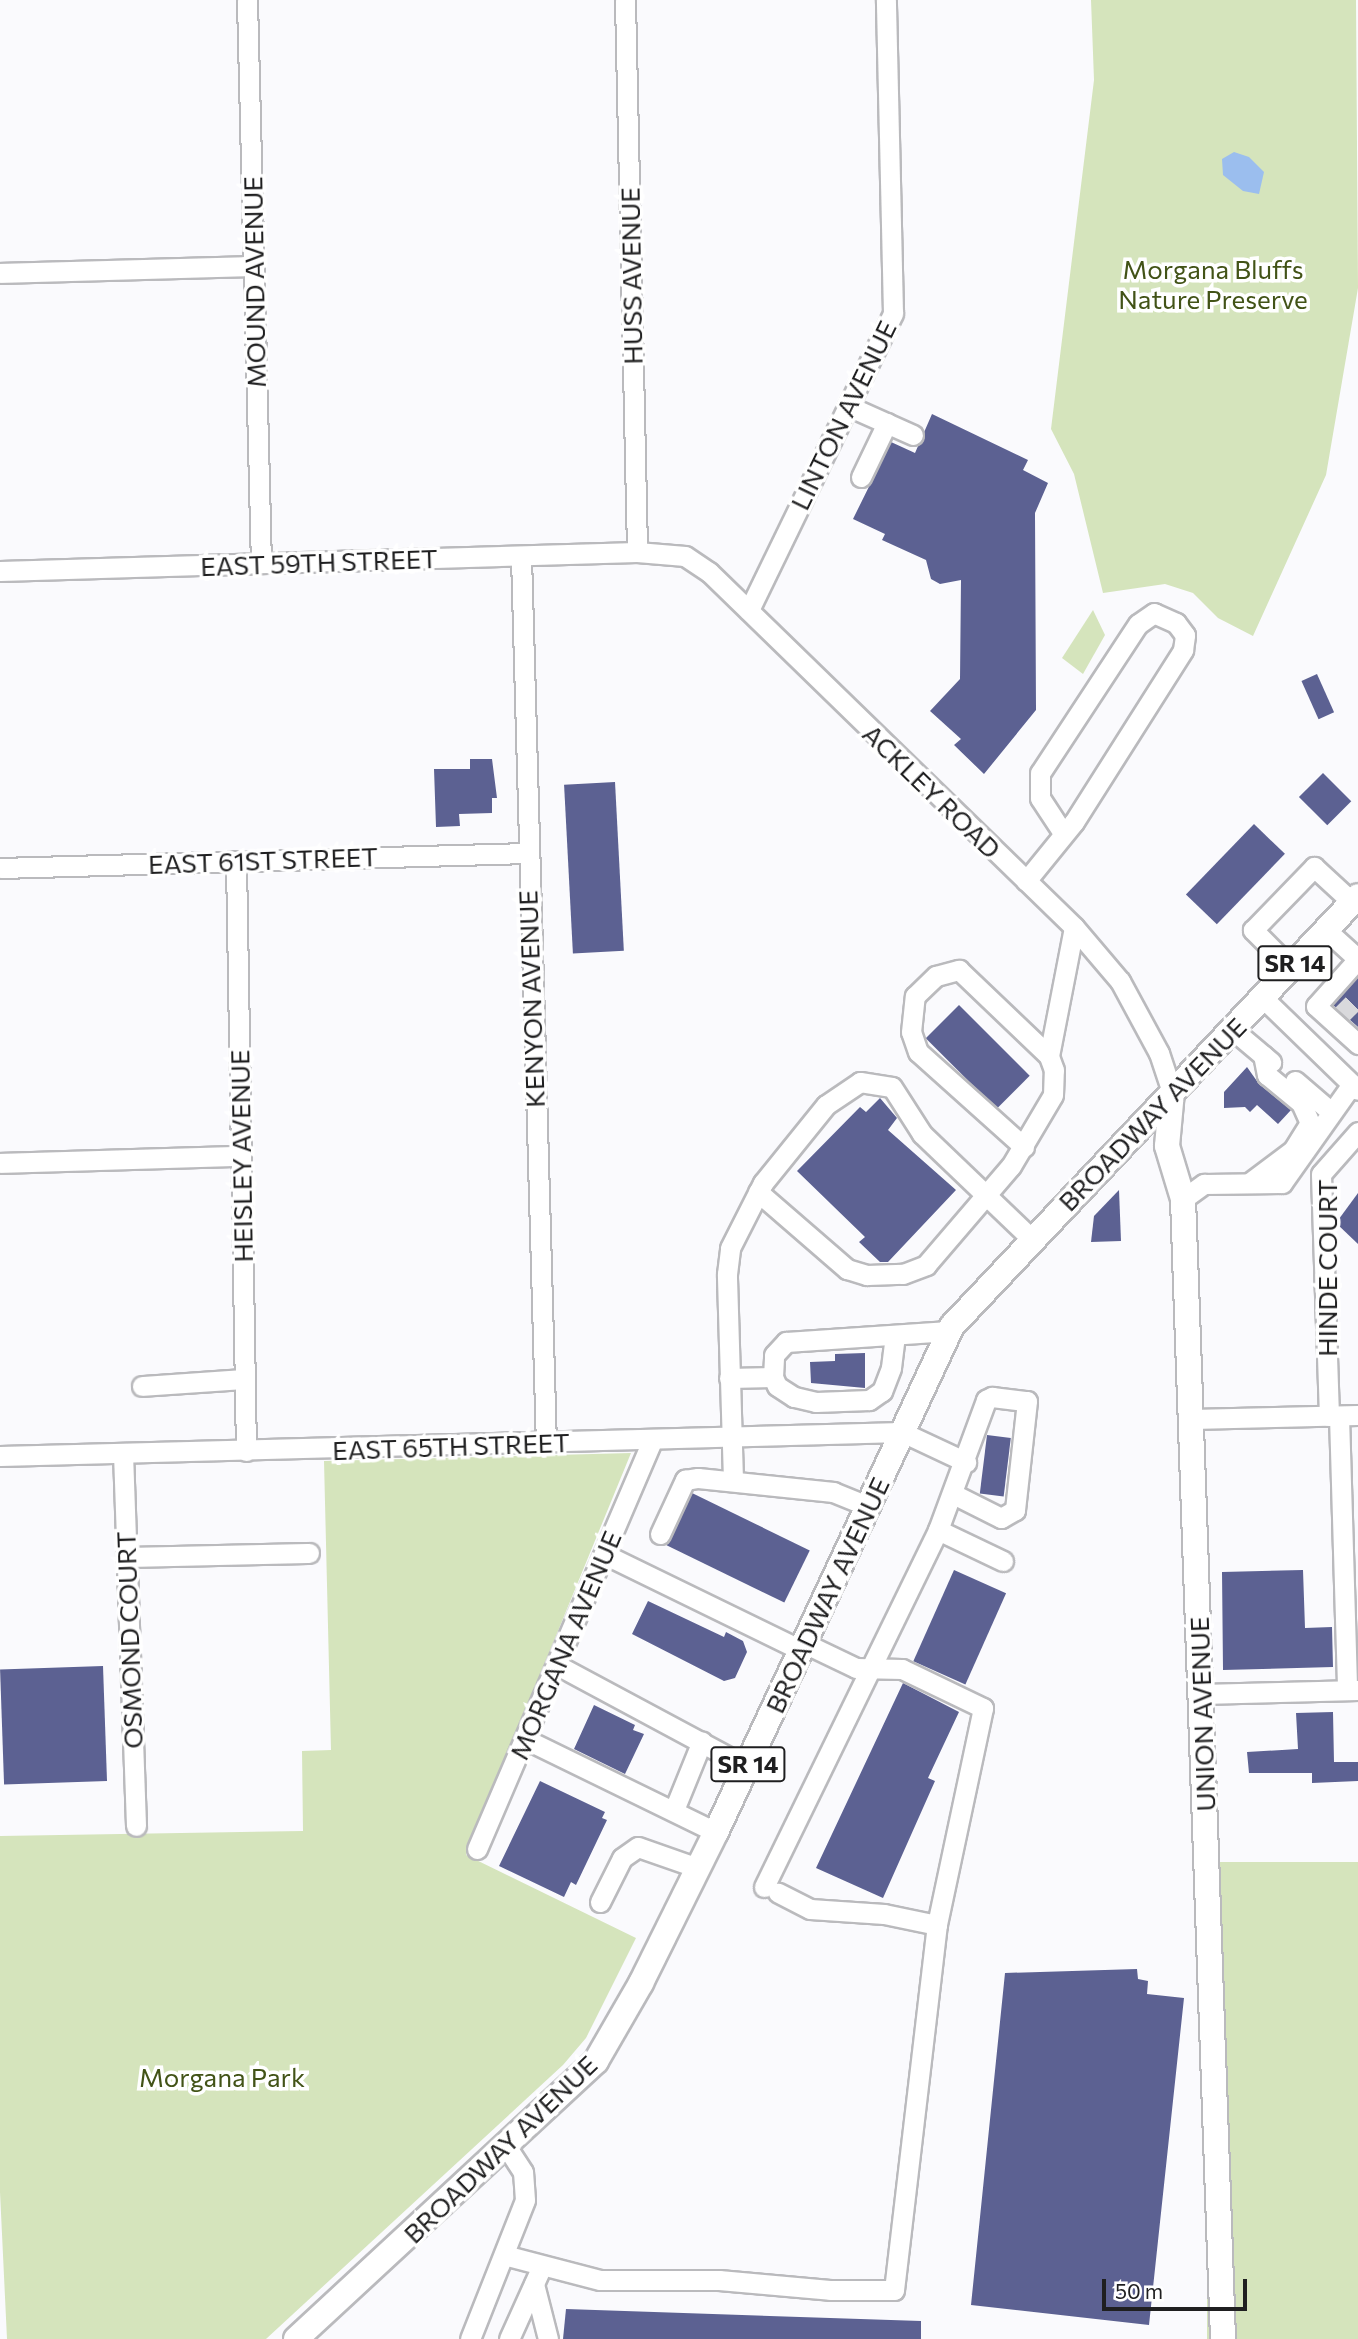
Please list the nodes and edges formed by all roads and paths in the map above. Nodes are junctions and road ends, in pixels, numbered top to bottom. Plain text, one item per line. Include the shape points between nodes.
1 (247, 0) edge
2 (625, 0) edge
3 (886, 0) edge
4 (253, 266) junction
5 (0, 273) edge
6 (848, 406) junction
7 (887, 423) junction
8 (913, 435) dead end
9 (861, 477) dead end
10 (637, 552) junction
11 (521, 556) junction
12 (261, 564) junction
13 (0, 571) edge
14 (749, 610) junction
15 (1063, 833) junction
16 (526, 853) junction
17 (236, 861) junction
18 (0, 868) edge
19 (1026, 881) junction
20 (1355, 899) edge
21 (1074, 927) junction
22 (1326, 930) junction
23 (1358, 959) edge
24 (1291, 968) junction
25 (1263, 998) junction
26 (1233, 1030) junction
27 (1357, 1040) edge
28 (1263, 1055) junction
29 (1049, 1056) junction
30 (1331, 1064) junction
31 (1355, 1087) edge
32 (1172, 1092) junction
33 (1331, 1112) junction
34 (1358, 1132) edge
35 (1024, 1147) junction
36 (241, 1156) junction
37 (0, 1163) edge
38 (1250, 1183) junction
39 (758, 1192) junction
40 (985, 1195) junction
41 (1183, 1199) junction
42 (1033, 1240) junction
43 (949, 1331) junction
44 (895, 1335) junction
45 (773, 1377) junction
46 (729, 1378) junction
47 (245, 1379) junction
48 (142, 1385) dead end
49 (1342, 1416) edge
50 (1191, 1419) junction
51 (902, 1432) junction
52 (731, 1438) junction
53 (652, 1441) junction
54 (546, 1443) junction
55 (246, 1451) junction
56 (123, 1453) junction
57 (0, 1456) edge
58 (966, 1462) junction
59 (733, 1480) junction
60 (953, 1494) junction
61 (868, 1506) junction
62 (938, 1530) junction
63 (660, 1534) dead end
64 (309, 1553) dead end
65 (604, 1554) junction
66 (126, 1557) junction
67 (1003, 1561) dead end
68 (805, 1648) junction
69 (556, 1665) junction
70 (874, 1670) junction
71 (1352, 1690) edge
72 (1201, 1693) junction
73 (525, 1739) junction
74 (702, 1741) junction
75 (747, 1766) junction
76 (674, 1810) junction
77 (136, 1826) dead end
78 (716, 1832) junction
79 (477, 1849) dead end
80 (698, 1868) junction
81 (600, 1902) dead end
82 (937, 1924) junction
83 (507, 2147) junction
84 (504, 2255) junction
85 (538, 2275) junction
86 (296, 2339) edge
87 (470, 2339) edge
88 (509, 2339) edge
89 (548, 2339) edge
90 (1223, 2339) edge

1 - 4 street, MOUND AVENUE
2 - 10 street, HUSS AVENUE
3 - 6 street, LINTON AVENUE via 893,313
4 - 5 street
4 - 12 street, MOUND AVENUE
6 - 7 street
6 - 14 street, LINTON AVENUE
7 - 8 street
7 - 9 street
10 - 11 street, EAST 59TH STREET
10 - 14 street, ACKLEY ROAD via 668,551 697,561
11 - 12 street, EAST 59TH STREET
11 - 16 street, KENYON AVENUE
12 - 13 street, EAST 59TH STREET
14 - 19 street, ACKLEY ROAD
15 - 15 street via 1183,650 1185,635 1154,613 1138,624 1040,773 1040,798
15 - 19 street
16 - 17 street, EAST 61ST STREET
16 - 54 street, KENYON AVENUE
17 - 18 street, EAST 61ST STREET
17 - 36 street, HEISLEY AVENUE
19 - 21 street, ACKLEY ROAD
20 - 22 main road, BROADWAY AVENUE / SR 14
20 - 24 street via 1314,867 1253,930
21 - 29 street
21 - 32 street, ACKLEY ROAD via 1120,981 1159,1053
22 - 23 street
22 - 24 main road, BROADWAY AVENUE / SR 14
23 - 27 street via 1316,1006
24 - 25 main road, BROADWAY AVENUE / SR 14
25 - 26 main road, BROADWAY AVENUE / SR 14
25 - 30 street
26 - 28 street
26 - 32 main road, BROADWAY AVENUE / SR 14
27 - 30 street
28 - 33 street
28 - 38 street via 1267,1075 1301,1102 1310,1123 1293,1150
29 - 35 street via 1054,1070 1053,1096
29 - 35 street via 959,970 936,976 915,996 911,1032 918,1052
30 - 31 street
31 - 33 street
32 - 41 main road, UNION AVENUE via 1167,1146
32 - 42 main road, BROADWAY AVENUE / SR 14
33 - 38 street via 1282,1183
34 - 49 street, HINDE COURT via 1321,1174
35 - 40 street
36 - 37 street
36 - 47 street, HEISLEY AVENUE
38 - 41 street via 1204,1184
39 - 40 street via 847,1269 867,1275 903,1275 926,1265
39 - 40 street via 826,1105 860,1082 878,1082 892,1087 922,1134
39 - 46 street via 730,1248
40 - 42 street
41 - 50 main road, UNION AVENUE
42 - 43 main road, BROADWAY AVENUE / SR 14
43 - 44 street
43 - 51 main road, BROADWAY AVENUE / SR 14
44 - 45 street via 786,1342 774,1355
44 - 45 street via 891,1368 881,1391 869,1400 816,1402 793,1397 777,1386
45 - 46 street
46 - 52 street
47 - 48 street
47 - 55 street, HEISLEY AVENUE
49 - 50 street
49 - 71 street, HINDE COURT
50 - 72 main road, UNION AVENUE
51 - 52 street, EAST 65TH STREET
51 - 58 street
51 - 61 main road, BROADWAY AVENUE / SR 14
52 - 53 street, EAST 65TH STREET
52 - 59 street
53 - 54 street, EAST 65TH STREET
53 - 65 street, MORGANA AVENUE
54 - 55 street, EAST 65TH STREET
55 - 56 street, EAST 65TH STREET
56 - 57 street, EAST 65TH STREET
56 - 66 street, OSMOND COURT
58 - 60 street
58 - 60 street via 986,1401 992,1397 1027,1401 1015,1510 1001,1518
59 - 61 street via 833,1492
59 - 63 street via 685,1480
60 - 62 street
61 - 68 main road, BROADWAY AVENUE / SR 14
62 - 67 street
62 - 70 street
64 - 66 street
65 - 68 street
65 - 69 street, MORGANA AVENUE
66 - 77 street, OSMOND COURT
68 - 70 street via 856,1668
68 - 75 main road, BROADWAY AVENUE / SR 14
69 - 73 street, MORGANA AVENUE
69 - 74 street
70 - 82 street via 902,1669 983,1708
70 - 82 street via 771,1890 810,1909 884,1914
71 - 72 street
72 - 90 main road, UNION AVENUE
73 - 76 street
73 - 79 street, MORGANA AVENUE
74 - 75 street
74 - 76 street
75 - 78 main road, BROADWAY AVENUE / SR 14
76 - 78 street
78 - 80 main road, BROADWAY AVENUE / SR 14
80 - 81 street via 638,1847 622,1858
80 - 83 main road, BROADWAY AVENUE / SR 14 via 596,2061
82 - 85 street via 894,2290
83 - 84 street via 523,2172 525,2187
83 - 86 main road, BROADWAY AVENUE / SR 14
84 - 85 street
84 - 87 street
85 - 88 street
85 - 89 street

